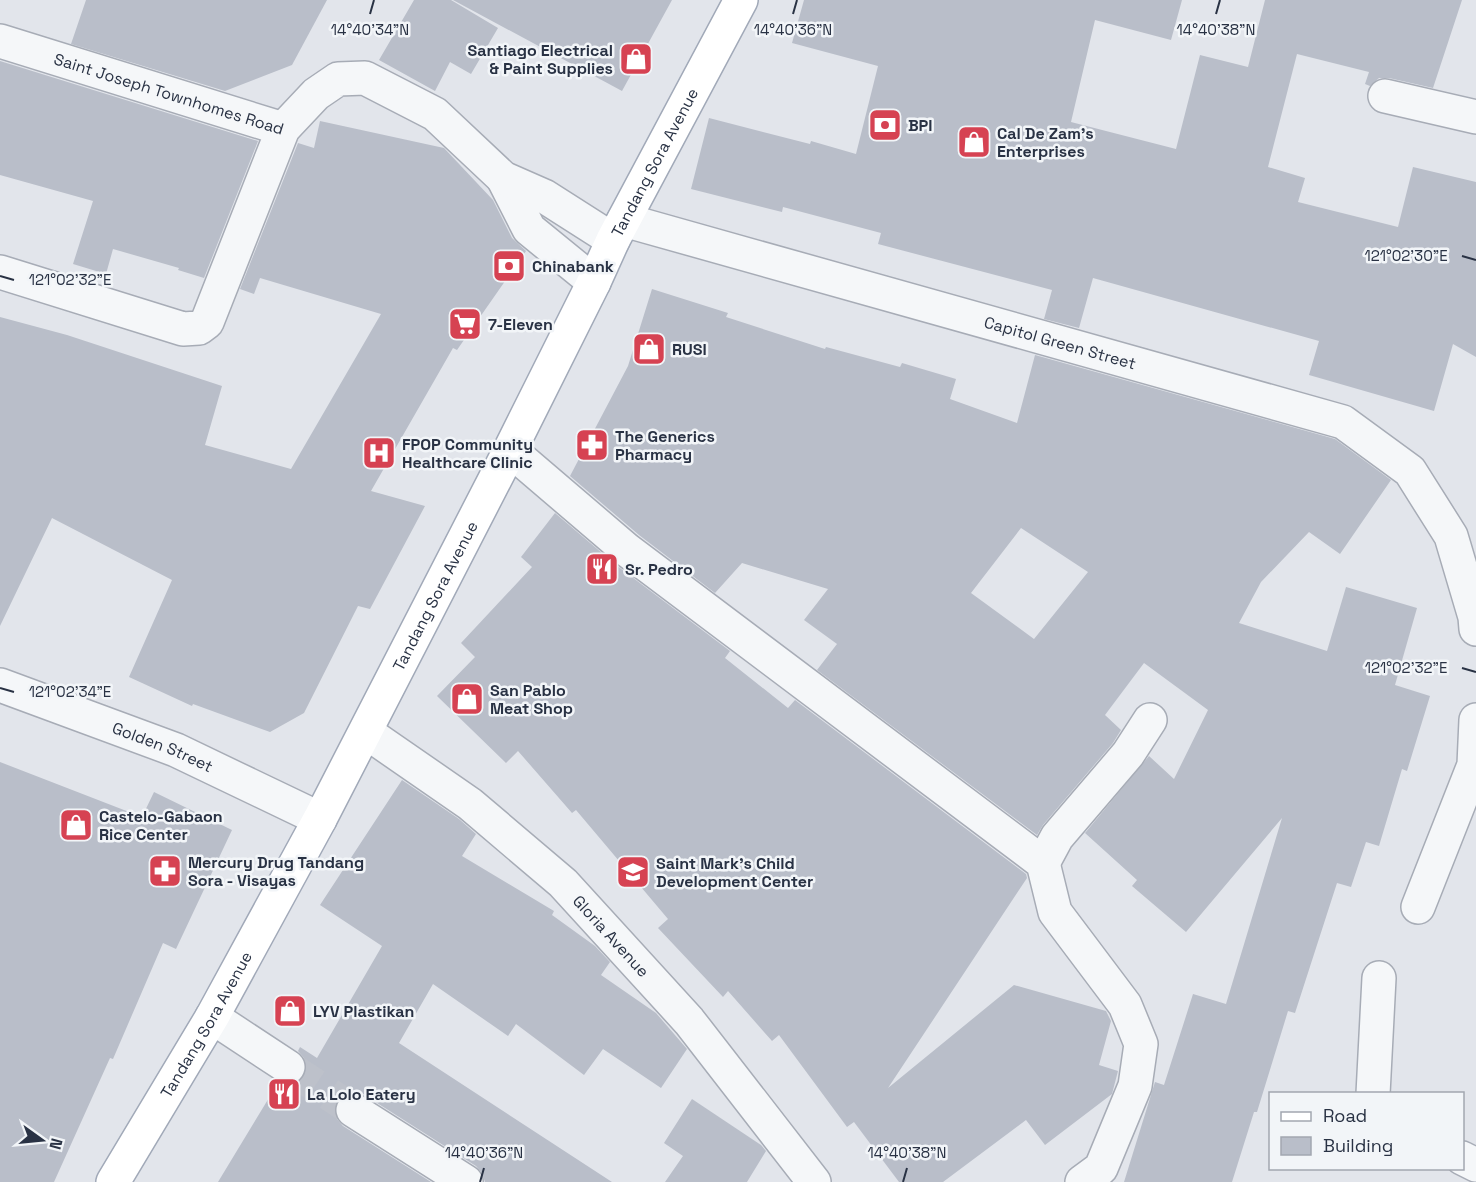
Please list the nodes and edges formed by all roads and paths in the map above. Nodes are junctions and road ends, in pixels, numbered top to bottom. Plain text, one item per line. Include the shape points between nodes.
1 (741, 0) edge
2 (0, 41) edge
3 (1385, 96) dead end
4 (1476, 117) edge
5 (283, 129) junction
6 (503, 178) junction
7 (618, 230) junction
8 (0, 272) edge
9 (594, 282) junction
10 (510, 450) junction
11 (1463, 539) edge
12 (1476, 629) edge
13 (0, 685) edge
14 (1150, 720) dead end
15 (1476, 720) edge
16 (366, 732) junction
17 (1475, 766) edge
18 (320, 819) junction
19 (1043, 863) junction
20 (1418, 907) dead end
21 (1379, 978) dead end
22 (212, 1017) junction
23 (288, 1067) tunnel mouth
24 (1373, 1092) edge
25 (353, 1110) tunnel mouth
26 (119, 1180) edge
27 (466, 1182) edge
28 (814, 1182) edge
29 (1082, 1182) edge

1 - 7 main road, Tandang Sora Avenue
2 - 5 street, Saint Joseph Townhomes Road
3 - 4 street
5 - 6 street, Saint Joseph Townhomes Road via 316,94 338,79 365,78 435,114
5 - 8 street via 207,322 199,328 183,330
6 - 7 street, Saint Joseph Townhomes Road
6 - 9 street, Saint Joseph Townhomes Road via 529,229
7 - 9 main road, Tandang Sora Avenue
7 - 11 street, Capitol Green Street via 1343,422 1410,471
9 - 10 main road, Tandang Sora Avenue
10 - 16 main road, Tandang Sora Avenue
10 - 19 street via 627,550
11 - 12 street, Capitol Green Street
13 - 18 street, Golden Street via 176,750
14 - 19 street via 1128,754 1057,837
15 - 17 street
16 - 18 main road, Tandang Sora Avenue
16 - 28 street, Gloria Avenue via 470,804 563,883 689,1021
17 - 20 street
18 - 22 main road, Tandang Sora Avenue
19 - 29 street via 1055,912 1125,1005 1141,1044 1135,1086 1101,1168
21 - 24 street
22 - 23 street
22 - 26 main road, Tandang Sora Avenue
25 - 27 street

